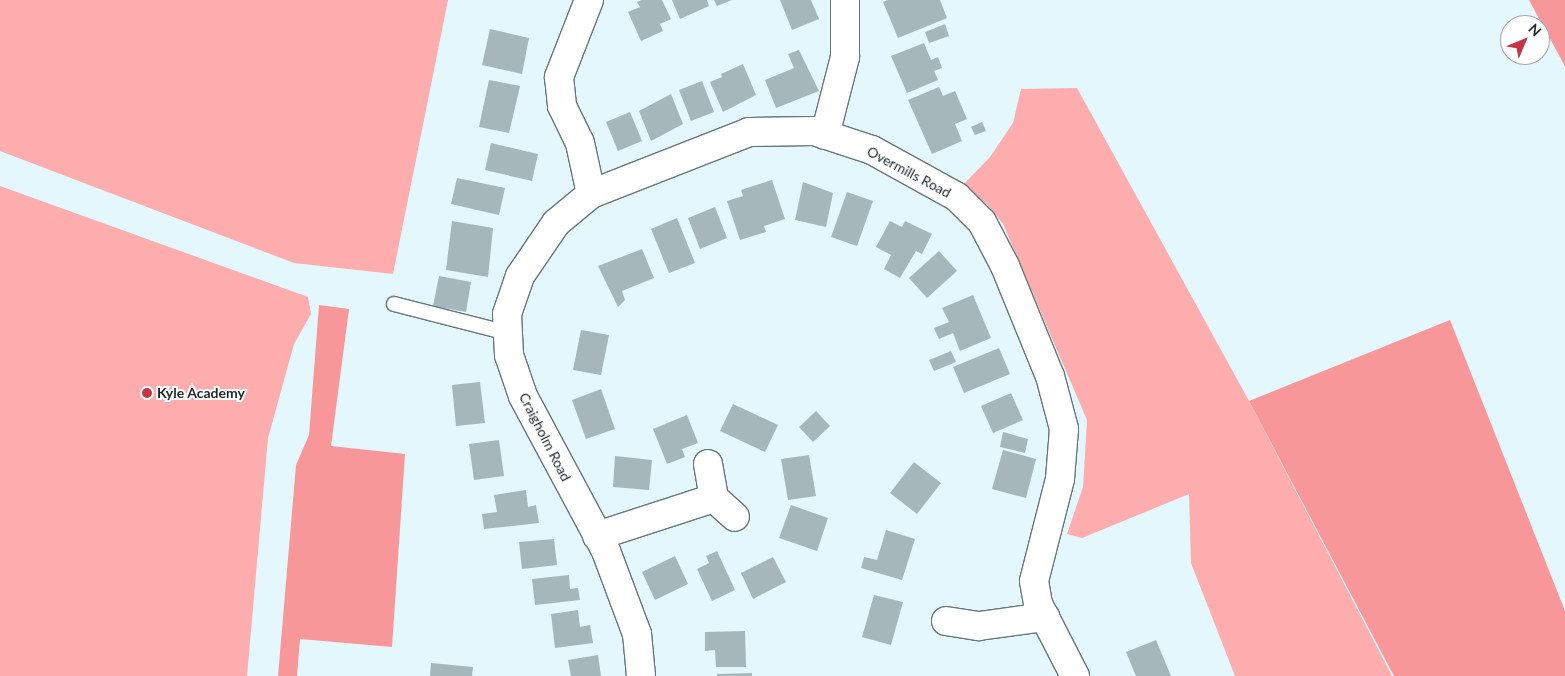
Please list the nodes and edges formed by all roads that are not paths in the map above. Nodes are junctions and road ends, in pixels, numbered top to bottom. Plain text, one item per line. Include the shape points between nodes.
1 (589, 0) edge
2 (845, 0) edge
3 (825, 135) junction
4 (591, 194) junction
5 (394, 304) dead end
6 (508, 333) junction
7 (708, 464) dead end
8 (714, 498) junction
9 (735, 517) dead end
10 (598, 536) junction
11 (1045, 617) junction
12 (946, 621) dead end
13 (641, 676) edge
14 (1075, 676) edge

1 - 4 street via 559,77 562,106 580,143
2 - 3 street via 845,57
3 - 4 street, Overmills Road via 814,131 749,132
3 - 11 street, Overmills Road via 872,150 957,197 982,222 1005,266 1050,376 1064,429 1060,479 1034,581 1038,604
4 - 6 street, Overmills Road via 556,223 520,276 507,314
5 - 6 lane
6 - 10 street, Craigholm Road via 509,355 523,396
7 - 8 street
8 - 9 street
8 - 10 street
10 - 13 street, Craigholm Road via 637,634
11 - 12 street via 979,626
11 - 14 street, Overmills Road

